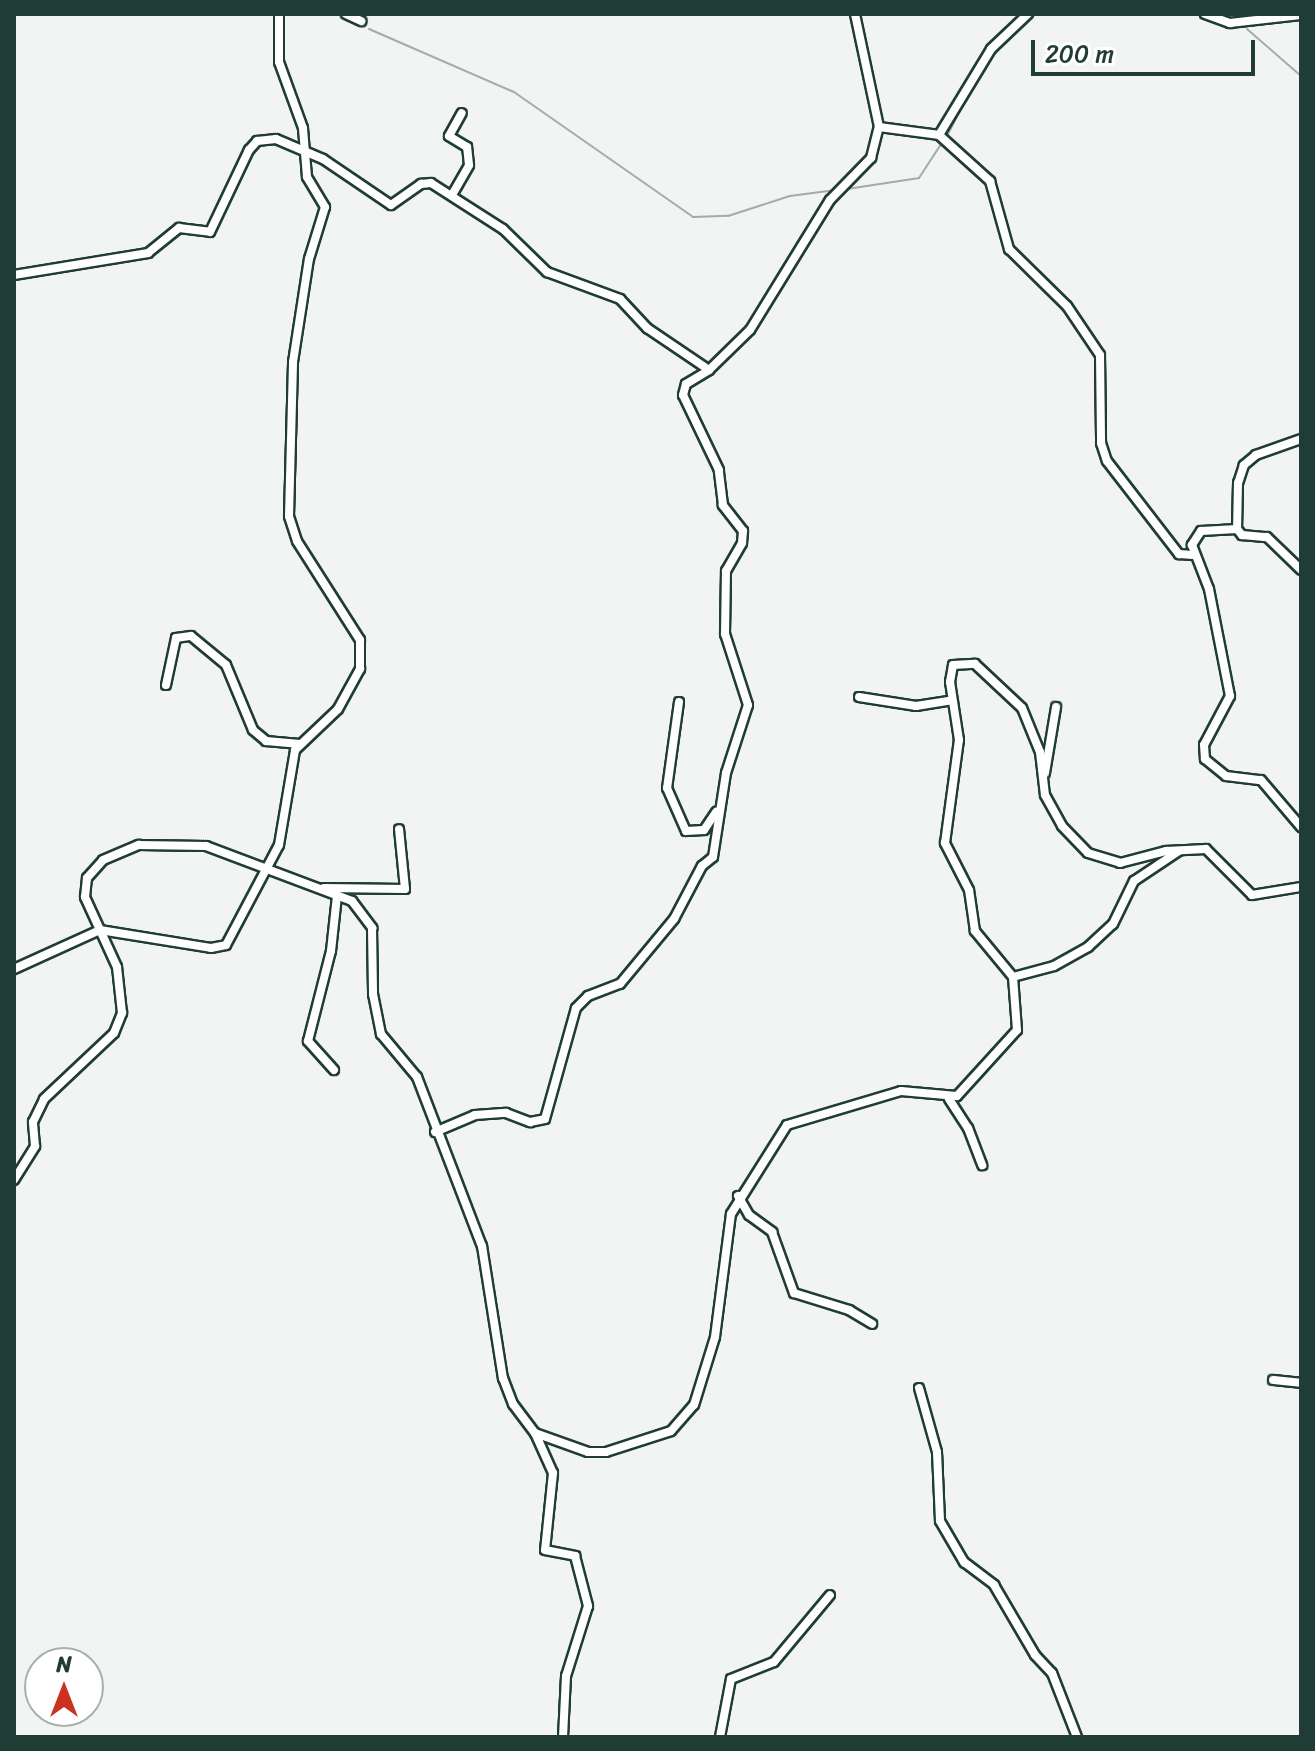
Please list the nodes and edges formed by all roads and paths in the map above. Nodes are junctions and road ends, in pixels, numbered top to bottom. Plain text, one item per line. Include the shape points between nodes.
1 (279, 14) edge
2 (346, 14) edge
3 (855, 14) edge
4 (1028, 14) edge
5 (1205, 14) edge
6 (1301, 15) edge
7 (361, 21) dead end
8 (462, 113) dead end
9 (879, 127) junction
10 (939, 135) junction
11 (306, 149) junction
12 (452, 195) junction
13 (14, 275) edge
14 (709, 370) junction
15 (1301, 439) edge
16 (1237, 529) junction
17 (1193, 555) junction
18 (1301, 570) edge
19 (166, 685) dead end
20 (859, 697) dead end
21 (952, 700) junction
22 (679, 702) dead end
23 (1056, 707) dead end
24 (300, 744) junction
25 (1043, 779) junction
26 (722, 803) junction
27 (1301, 827) edge
28 (399, 829) dead end
29 (1179, 851) junction
30 (269, 871) junction
31 (1301, 887) edge
32 (313, 888) junction
33 (337, 896) junction
34 (100, 930) junction
35 (14, 969) edge
36 (1013, 977) junction
37 (334, 1070) dead end
38 (949, 1099) junction
39 (435, 1132) junction
40 (982, 1165) dead end
41 (14, 1180) edge
42 (738, 1196) junction
43 (872, 1324) dead end
44 (1273, 1380) dead end
45 (1301, 1383) edge
46 (919, 1388) dead end
47 (535, 1433) junction
48 (830, 1595) dead end
49 (563, 1737) edge
50 (720, 1737) edge
51 (1077, 1737) edge

1 - 11 street via 279,62
2 - 7 street
3 - 9 street
4 - 10 street via 991,49
5 - 6 street via 1230,23
8 - 12 street via 449,136 466,145 469,165
9 - 10 street
9 - 14 street via 866,165 830,200 750,330
10 - 17 street via 990,181 1009,249 1067,306 1091,338 1102,363 1104,454 1179,554
11 - 12 street via 391,205 424,183
11 - 13 street via 276,139 257,141 210,232 179,228 148,253
11 - 24 street via 307,177 325,207 309,259 293,362 289,516 297,541 336,595 363,649 346,699
12 - 14 street via 503,229 537,266 612,293 647,328
14 - 26 street via 686,384 683,395 716,461 723,505 743,537 726,571 725,634 748,710 726,773
15 - 16 street via 1256,455 1241,469
16 - 17 street via 1199,532
16 - 18 street via 1242,535 1267,537
17 - 27 street via 1209,589 1230,696 1204,745 1205,759 1226,776 1261,780
19 - 24 street via 176,638 191,636 226,665 253,730 266,741
20 - 21 street via 916,706
21 - 25 street via 953,665 969,662 983,669 1022,708 1040,752
21 - 36 street via 959,740 945,843 969,890 975,931
22 - 26 street via 667,788 686,831 704,830
23 - 25 street
24 - 30 street via 292,755 279,845
25 - 29 street via 1057,818 1088,853 1120,863
26 - 39 street via 713,857 702,866 674,919 620,984 588,996 576,1008 545,1119 475,1115
28 - 32 street via 407,877 400,893
29 - 31 street via 1211,850 1256,897
29 - 36 street via 1134,881 1113,924 1088,947 1054,966
30 - 32 street
30 - 34 street via 232,938 220,947
30 - 34 street via 206,846 127,847 103,860 87,878 85,897
32 - 33 street
33 - 37 street via 329,962 308,1041
33 - 39 street via 358,905 369,919 381,1034 417,1077
34 - 35 street
34 - 41 street via 117,967 122,1013 114,1033 44,1099 33,1122 35,1146
36 - 38 street via 1017,1030 967,1090
38 - 40 street via 968,1128
38 - 42 street via 901,1091 797,1119 761,1159
39 - 47 street via 482,1246 503,1378 513,1404
42 - 43 street via 749,1215 772,1232 794,1293 849,1310
42 - 47 street via 731,1214 715,1337 694,1405 682,1423 606,1452 588,1452
44 - 45 street
46 - 51 street via 937,1452 940,1521 964,1562 994,1585 1035,1655 1052,1673
47 - 49 street via 553,1473 545,1550 575,1556 588,1606 566,1676
48 - 50 street via 774,1662 731,1679

